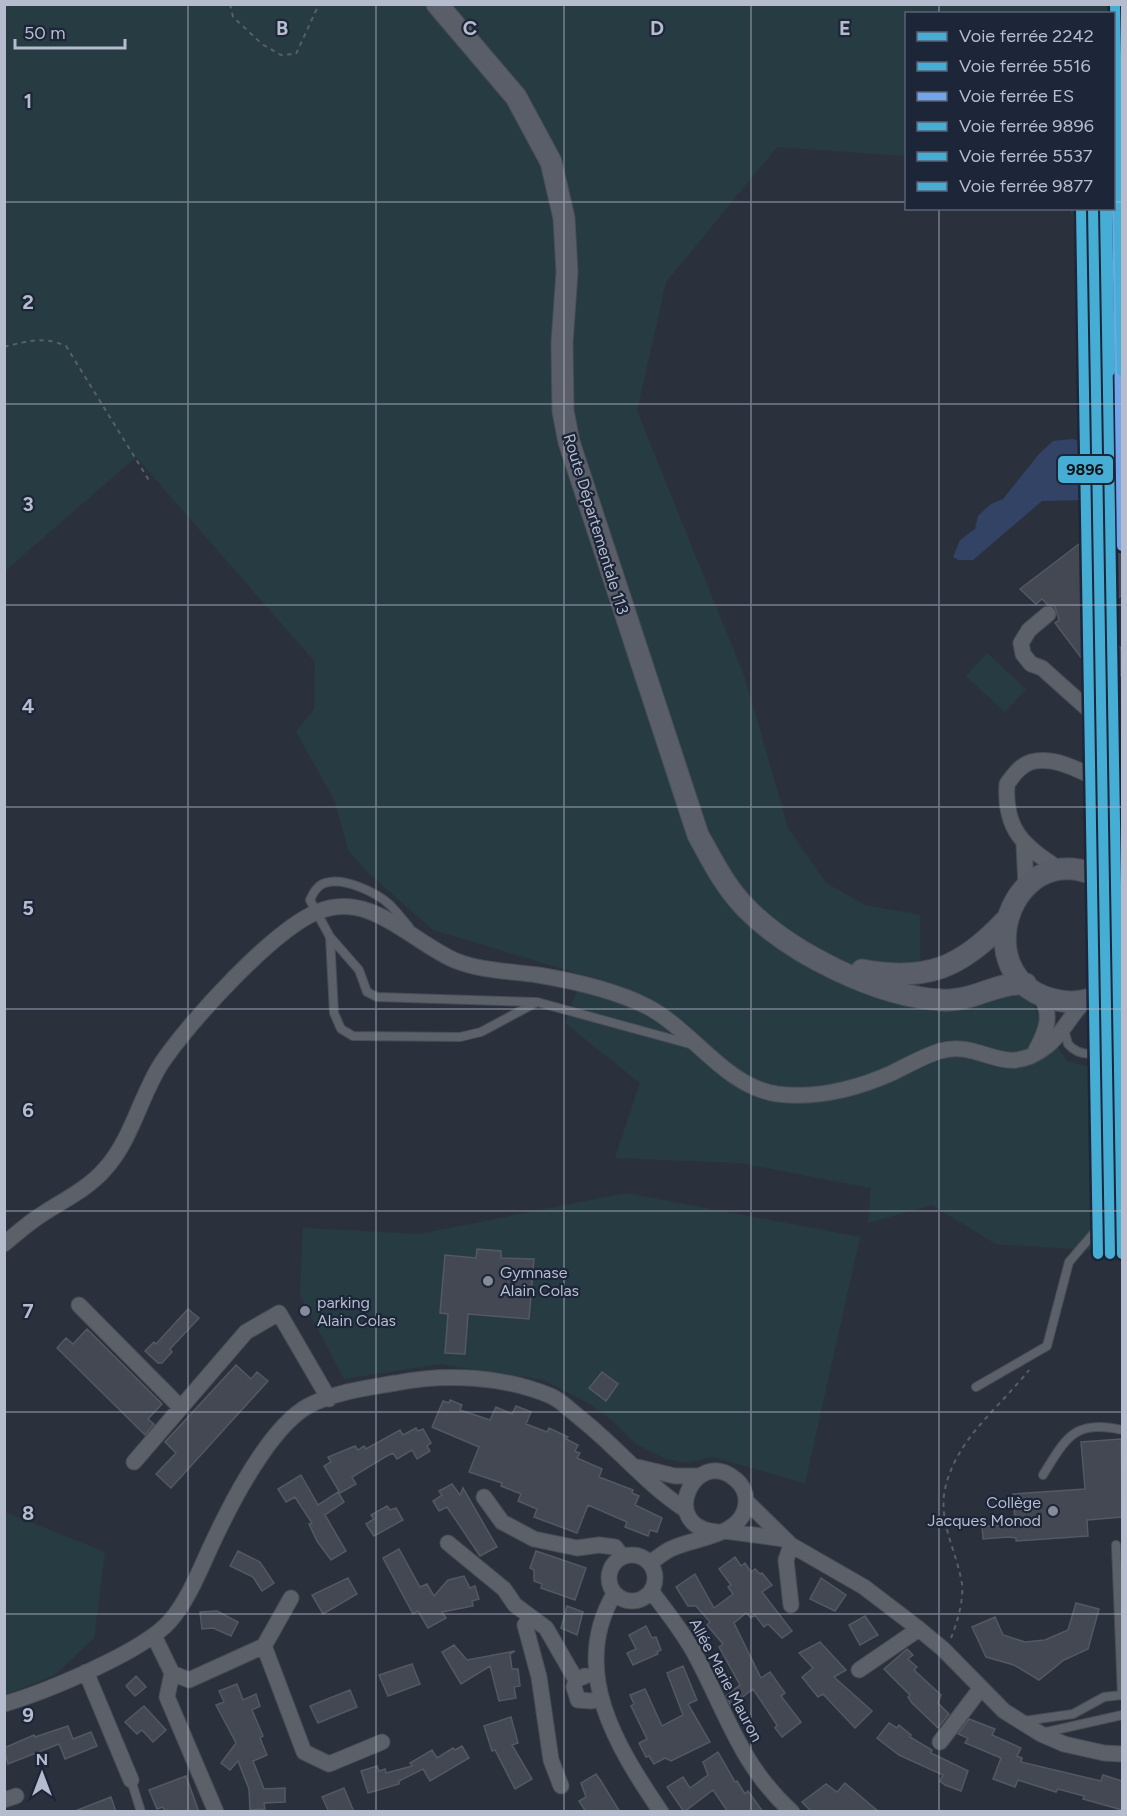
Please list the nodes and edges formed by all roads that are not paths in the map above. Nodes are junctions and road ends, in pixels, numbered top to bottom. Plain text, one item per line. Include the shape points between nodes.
1 (437, 4) edge
2 (1047, 614) dead end
3 (1122, 735) edge
4 (1122, 790) edge
5 (1024, 844) junction
6 (1122, 861) edge
7 (1059, 869) junction
8 (1104, 877) junction
9 (1026, 885) junction
10 (1122, 893) edge
11 (316, 912) junction
12 (1005, 921) junction
13 (330, 937) junction
14 (421, 942) junction
15 (807, 955) junction
16 (1122, 977) edge
17 (1033, 989) junction
18 (1085, 1001) junction
19 (537, 1002) junction
20 (1064, 1029) junction
21 (701, 1046) junction
22 (1122, 1047) edge
23 (1033, 1055) junction
24 (1122, 1213) edge
25 (4, 1244) edge
26 (79, 1305) dead end
27 (976, 1387) dead end
28 (329, 1399) junction
29 (182, 1408) junction
30 (1122, 1430) edge
31 (134, 1461) dead end
32 (634, 1466) junction
33 (1043, 1475) dead end
34 (700, 1476) junction
35 (484, 1497) dead end
36 (746, 1500) junction
37 (689, 1515) junction
38 (721, 1532) junction
39 (788, 1542) junction
40 (448, 1543) dead end
41 (1116, 1545) dead end
42 (672, 1548) junction
43 (622, 1557) junction
44 (650, 1563) junction
45 (651, 1591) junction
46 (614, 1594) junction
47 (291, 1598) dead end
48 (791, 1605) dead end
49 (535, 1620) junction
50 (919, 1629) junction
51 (154, 1636) junction
52 (264, 1646) junction
53 (859, 1670) dead end
54 (86, 1672) junction
55 (172, 1672) junction
56 (597, 1674) junction
57 (576, 1680) junction
58 (981, 1688) junction
59 (1122, 1695) edge
60 (602, 1698) junction
61 (4, 1704) edge
62 (1122, 1715) edge
63 (1022, 1722) junction
64 (1041, 1734) junction
65 (382, 1742) dead end
66 (940, 1742) dead end
67 (1122, 1754) edge
68 (131, 1780) joint
69 (561, 1786) dead end
70 (141, 1812) edge
71 (216, 1812) edge
72 (661, 1812) edge
73 (792, 1812) edge

1 - 15 main road, Route Départementale 113 via 516,97 551,162 564,218 567,272 563,411 569,442 698,835 744,907 780,939
2 - 3 street via 1021,643 1023,654 1030,664 1042,668
4 - 5 street via 1050,762 1031,762 1017,770 1007,784 1009,818
5 - 7 street
5 - 9 street
6 - 8 main road
7 - 8 main road via 1082,869
7 - 9 main road
8 - 10 main road
9 - 12 main road
11 - 13 lane
11 - 14 street via 335,906 379,913
11 - 14 lane via 310,900 323,883 357,886 389,904
11 - 25 street via 273,940 197,1018 161,1064 119,1150 105,1168 81,1190
12 - 15 main road, Route Départementale 113 via 971,954 929,973 877,973
12 - 17 main road via 1007,956
13 - 19 lane via 359,970 367,992 377,997
13 - 19 lane via 334,1013 341,1029 353,1036 460,1036 481,1032
14 - 21 street via 468,965 565,980 645,1005 677,1024
15 - 17 main road, Route Départementale 113 via 861,980 920,998 963,999 1003,984
16 - 18 main road via 1101,995
17 - 18 main road, Route Départementale 113 via 1069,1002
17 - 23 street via 1046,1003 1048,1020
18 - 20 street
19 - 21 lane
20 - 22 lane via 1068,1044 1083,1054
20 - 23 street
21 - 23 street via 752,1086 775,1094 803,1095 860,1087 942,1050 963,1049 1006,1062
24 - 27 lane via 1093,1234 1069,1262 1047,1346
26 - 29 street
28 - 29 street via 279,1313 246,1332
28 - 32 street via 357,1390 447,1376 520,1385 554,1397
28 - 51 street via 290,1419 269,1443 216,1535 189,1593 170,1622
29 - 31 street
30 - 33 lane via 1081,1429 1067,1438
32 - 34 street via 675,1476
32 - 37 street
34 - 36 street via 717,1471 734,1477
34 - 37 street via 687,1491
35 - 43 street via 502,1522 534,1539 577,1548 615,1547
36 - 38 street via 741,1520
36 - 39 street
37 - 38 street via 708,1532
37 - 42 street
38 - 39 street
38 - 42 street
39 - 48 street
39 - 50 street via 864,1587
40 - 49 street
41 - 59 lane
42 - 44 street
43 - 44 street via 637,1555
43 - 46 street via 609,1573
44 - 45 street via 656,1577
45 - 46 street via 633,1602
45 - 73 street, Allée Marie Mauron via 696,1655 740,1748 772,1793
46 - 56 street via 602,1614 597,1633
47 - 52 street
49 - 57 street via 546,1628
49 - 69 street via 525,1625 539,1677 550,1760
50 - 53 street
50 - 58 street
51 - 54 street
51 - 55 street
52 - 55 street via 189,1680
52 - 65 street via 304,1752 329,1764
54 - 61 street
54 - 68 street
55 - 71 street via 167,1696
56 - 57 street
56 - 60 street
57 - 60 street via 573,1687 578,1700
58 - 63 street via 1004,1711
58 - 66 street
59 - 63 lane via 1104,1697 1073,1713
60 - 72 street via 629,1765
62 - 64 lane
63 - 64 street
64 - 67 street via 1086,1750
68 - 70 lane

